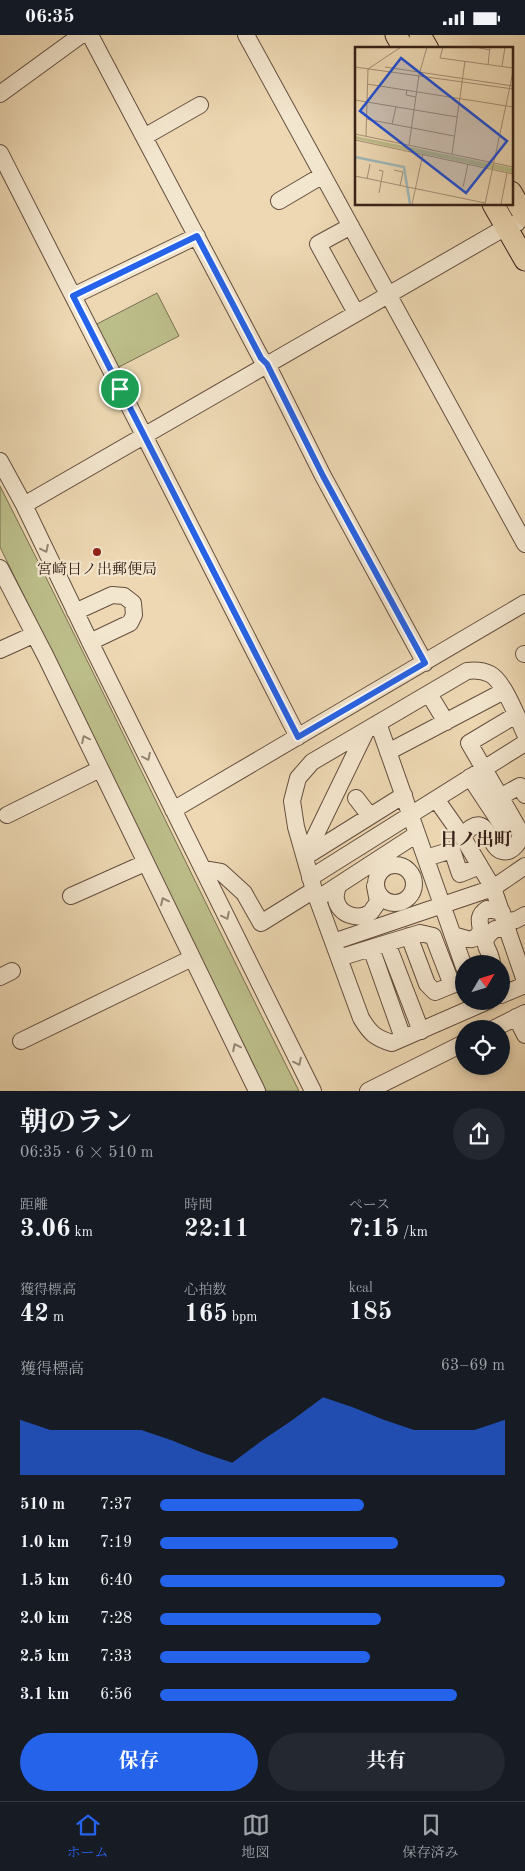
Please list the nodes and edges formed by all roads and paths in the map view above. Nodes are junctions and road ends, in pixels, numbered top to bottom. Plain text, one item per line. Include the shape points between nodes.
1 (81, 35) edge
2 (90, 35) edge
3 (246, 35) edge
4 (396, 35) edge
5 (420, 35) edge
6 (403, 47) edge
7 (427, 47) edge
8 (0, 94) edge
9 (200, 105) dead end
10 (144, 137) junction
11 (0, 153) edge
12 (323, 175) junction
13 (512, 194) edge
14 (279, 201) dead end
15 (494, 205) edge
16 (525, 216) edge
17 (515, 224) edge
18 (351, 225) junction
19 (197, 236) junction
20 (525, 260) edge
21 (389, 294) junction
22 (73, 296) junction
23 (356, 313) junction
24 (267, 364) junction
25 (144, 435) junction
26 (0, 461) edge
27 (24, 505) junction
28 (525, 543) edge
29 (0, 568) edge
30 (525, 603) edge
31 (75, 612) junction
32 (33, 635) junction
33 (90, 642) junction
34 (0, 650) edge
35 (425, 663) junction
36 (504, 691) junction
37 (429, 694) junction
38 (516, 715) junction
39 (446, 722) junction
40 (372, 727) junction
41 (525, 734) edge
42 (298, 737) junction
43 (525, 743) edge
44 (388, 752) junction
45 (100, 769) junction
46 (484, 769) junction
47 (470, 777) junction
48 (404, 795) junction
49 (525, 795) edge
50 (356, 798) dead end
51 (436, 799) junction
52 (489, 805) junction
53 (173, 810) junction
54 (7, 815) dead end
55 (410, 815) junction
56 (370, 817) junction
57 (503, 827) dead end
58 (417, 834) junction
59 (462, 836) junction
60 (305, 857) junction
61 (426, 859) junction
62 (145, 863) junction
63 (480, 866) junction
64 (525, 866) edge
65 (202, 869) junction
66 (353, 874) junction
67 (338, 886) junction
68 (493, 888) junction
69 (314, 889) junction
70 (71, 896) dead end
71 (442, 906) junction
72 (525, 915) edge
73 (505, 921) junction
74 (453, 935) junction
75 (409, 936) junction
76 (333, 942) junction
77 (387, 943) junction
78 (371, 948) junction
79 (460, 955) edge
80 (490, 955) edge
81 (192, 958) junction
82 (339, 958) junction
83 (455, 977) edge
84 (525, 981) edge
85 (455, 984) edge
86 (525, 985) edge
87 (510, 991) edge
88 (466, 1010) edge
89 (521, 1015) edge
90 (421, 1031) junction
91 (525, 1035) edge
92 (403, 1039) junction
93 (21, 1041) dead end
94 (455, 1048) edge
95 (257, 1091) edge
96 (313, 1091) edge
97 (368, 1091) edge

1 - 8 street
2 - 10 street
3 - 12 street
4 - 6 main road
5 - 7 main road
9 - 10 street
10 - 19 street
11 - 22 street
12 - 14 street
12 - 18 street
13 - 16 main road
15 - 17 main road
17 - 20 main road
17 - 21 street
18 - 21 street
18 - 23 street via 318,244
19 - 22 street
19 - 24 street
21 - 23 street
21 - 28 street
22 - 25 street
23 - 24 street
24 - 25 street
24 - 35 street via 323,476
25 - 27 street
25 - 42 street
26 - 27 street
27 -> 31 street
29 - 32 street
30 - 35 street
31 - 33 street
31 - 33 street via 112,595 124,596 133,603 134,615 130,623
32 - 34 street
45 -> 32 street
33 -> 53 street
35 - 42 street
36 - 37 street via 491,674 477,670 467,671
36 - 38 street
36 - 39 street
37 - 39 street
37 - 40 street
38 - 41 street
38 - 46 street via 469,743
39 - 44 street
40 - 44 street
40 - 60 street
40 - 60 street via 312,762 298,778 292,801
42 - 53 street
43 - 46 street
44 - 48 street
45 - 54 street
45 - 62 street
46 - 47 street
46 - 52 street
47 - 51 street
47 - 52 street
48 - 55 street
48 - 56 street
49 - 52 street via 520,786
50 - 56 street
51 - 55 street
51 - 59 street
52 - 57 street
52 - 59 street via 520,831 515,847 502,851 480,826 469,828
53 - 65 street
55 - 58 street
55 - 69 street
56 - 60 street
58 - 61 street
58 - 66 street
59 - 63 street
60 - 69 street
61 - 63 street via 452,850 460,874
61 - 71 street
62 - 70 street
81 -> 62 street
63 - 68 street
64 - 68 street
65 - 69 street via 221,872 227,877 244,893 261,923
65 -> 96 street
66 - 67 street
66 - 67 street via 364,875 377,890 378,901 371,911 361,917 350,916 340,909 336,898
67 - 69 street
68 - 71 street
68 - 73 street
69 - 76 street
71 - 74 street
71 - 76 street
72 - 73 street
73 - 74 street via 487,909 480,914 481,930 476,938 471,940
73 - 80 street via 486,939
73 - 84 street
74 - 79 street
75 - 77 street
75 - 83 street via 420,933 434,936
75 - 85 street via 431,989 435,992
76 - 82 street
77 - 78 street
77 - 90 street
78 - 82 street
78 - 92 street
81 - 93 street
95 -> 81 street
82 - 92 street via 361,1018 370,1033 392,1043
86 - 87 street
88 - 90 street
89 - 91 street
90 - 92 street
94 - 97 street

